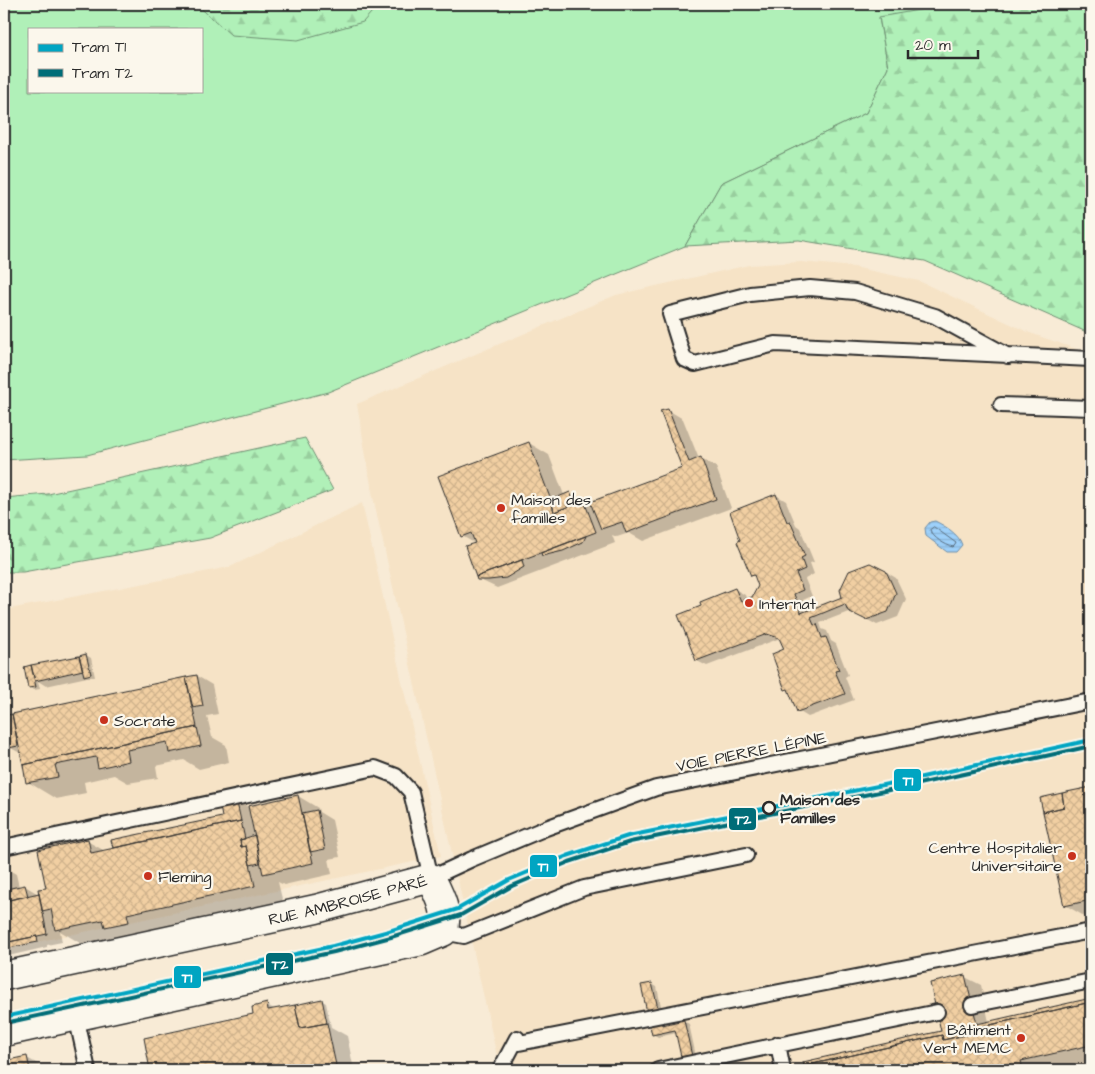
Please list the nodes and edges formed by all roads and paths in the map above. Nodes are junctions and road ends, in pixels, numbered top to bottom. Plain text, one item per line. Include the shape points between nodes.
1 (1008, 356) junction
2 (1091, 359) edge
3 (1000, 405) dead end
4 (1091, 408) edge
5 (1091, 701) edge
6 (4, 846) edge
7 (746, 855) dead end
8 (431, 878) junction
9 (1091, 931) edge
10 (443, 932) junction
11 (4, 976) edge
12 (1091, 981) edge
13 (972, 1005) dead end
14 (937, 1012) dead end
15 (76, 1016) junction
16 (4, 1032) edge
17 (778, 1044) junction
18 (88, 1070) edge
19 (500, 1070) edge
20 (658, 1070) edge
21 (783, 1070) edge

1 - 1 lane via 775,344 695,364 684,359 670,314 750,294 810,288 855,292 935,316
1 - 2 lane
3 - 4 lane
5 - 8 lane, VOIE PIERRE LÉPINE via 656,788 546,828
6 - 8 lane via 375,768 396,776 411,792
7 - 10 lane via 584,888 464,936
8 - 10 street, RUE AMBROISE PARÉ via 445,913
8 - 11 street, RUE AMBROISE PARÉ via 316,909
9 - 19 lane via 516,1040
10 - 15 street via 422,941
12 - 13 lane
14 - 17 lane
15 - 16 street
15 - 18 lane
17 - 20 lane
17 - 21 lane

